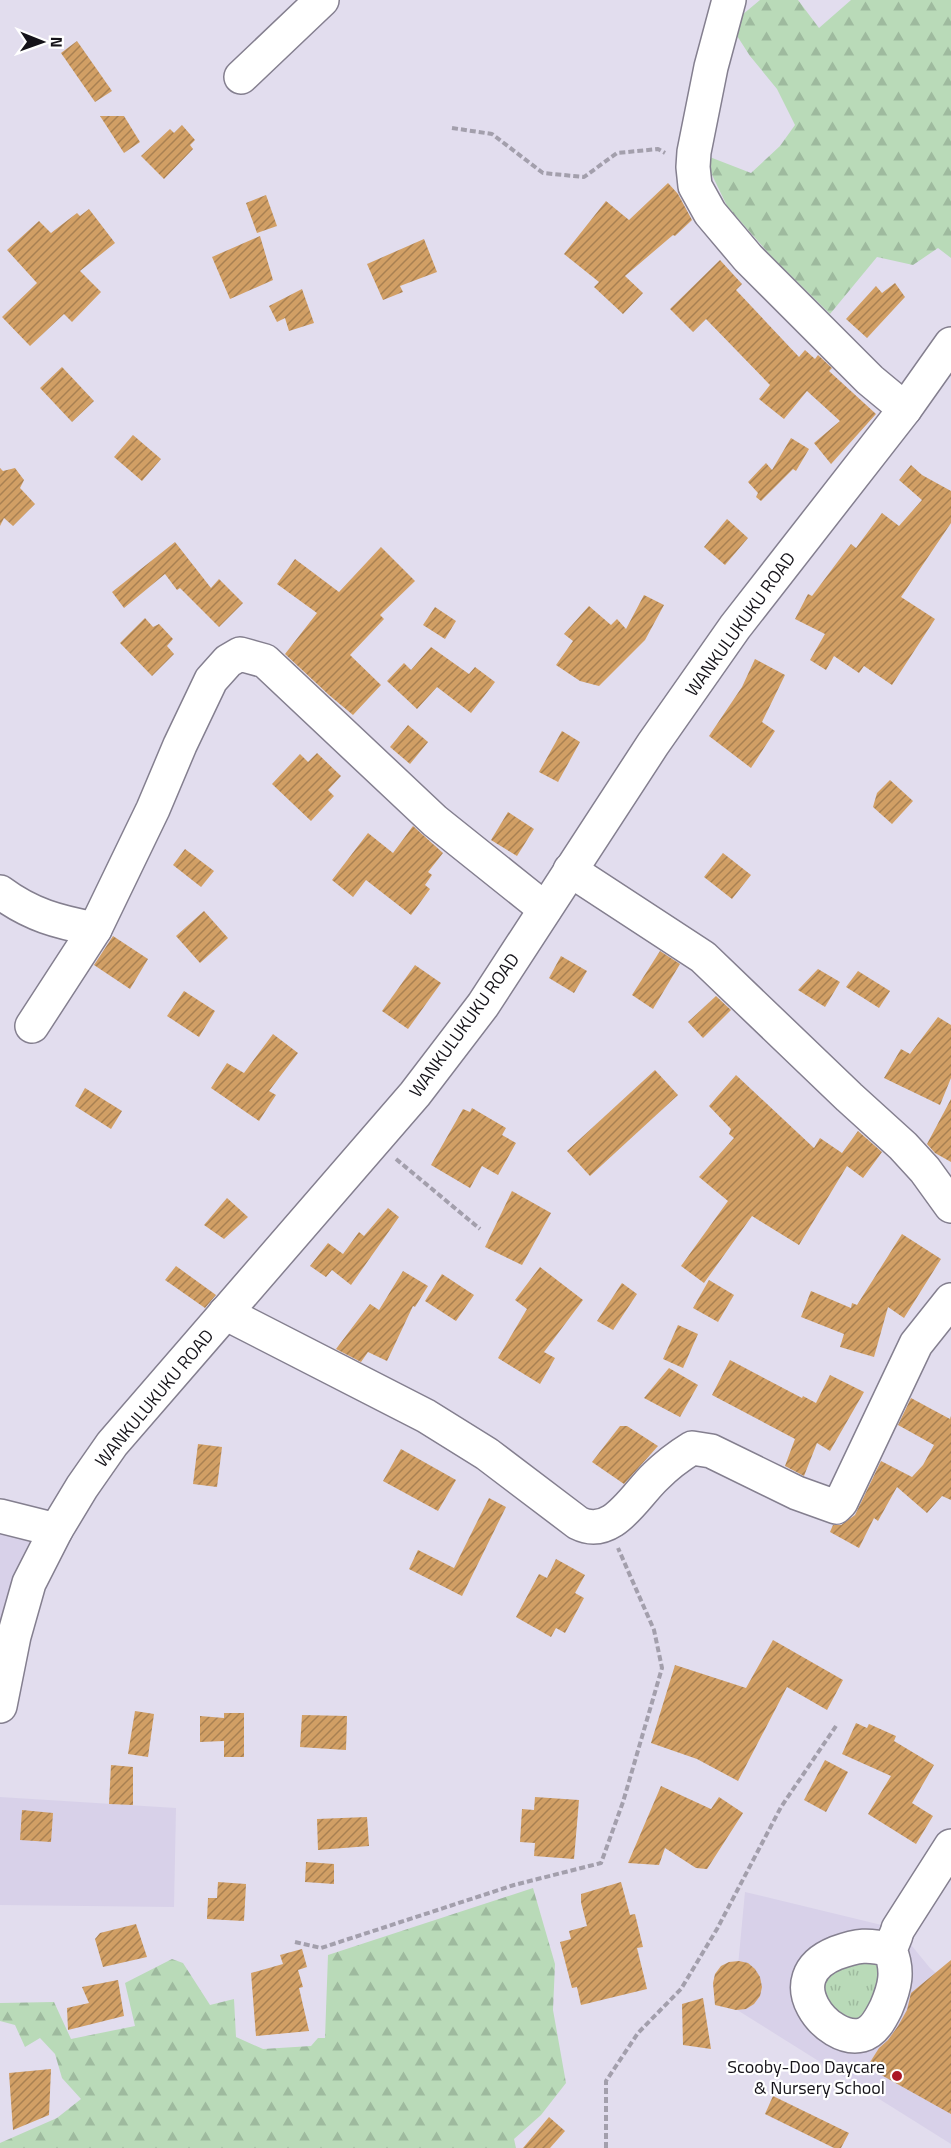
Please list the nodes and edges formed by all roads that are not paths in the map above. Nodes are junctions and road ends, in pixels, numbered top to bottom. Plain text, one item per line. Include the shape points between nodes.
1 (322, 0) edge
2 (729, 0) edge
3 (240, 77) dead end
4 (951, 344) edge
5 (905, 409) junction
6 (570, 870) junction
7 (0, 892) edge
8 (545, 909) junction
9 (95, 929) junction
10 (32, 1026) dead end
11 (951, 1206) edge
12 (951, 1300) edge
13 (225, 1313) junction
14 (0, 1516) edge
15 (0, 1535) edge
16 (52, 1538) junction
17 (0, 1706) edge
18 (951, 1846) edge
19 (895, 1938) dead end

1 - 3 street
2 - 5 street via 694,152 695,186 711,213 748,258 870,380
4 - 5 street, WANKULUKUKU ROAD
5 - 6 street, WANKULUKUKU ROAD via 735,627
6 - 8 street, WANKULUKUKU ROAD
6 - 11 street via 704,957 903,1146
7 - 9 street via 30,911
8 - 9 street via 435,821 265,661 240,654 211,680
8 - 13 street, WANKULUKUKU ROAD via 483,1005 415,1094
9 - 10 street
12 - 13 street via 916,1344 836,1507 797,1493 721,1455 692,1448 654,1477 623,1512 607,1524 592,1527 578,1523 487,1454 426,1416
13 - 16 street, WANKULUKUKU ROAD via 112,1444
14 - 16 street
15 - 16 street
16 - 17 street, WANKULUKUKU ROAD via 29,1583
18 - 19 street

